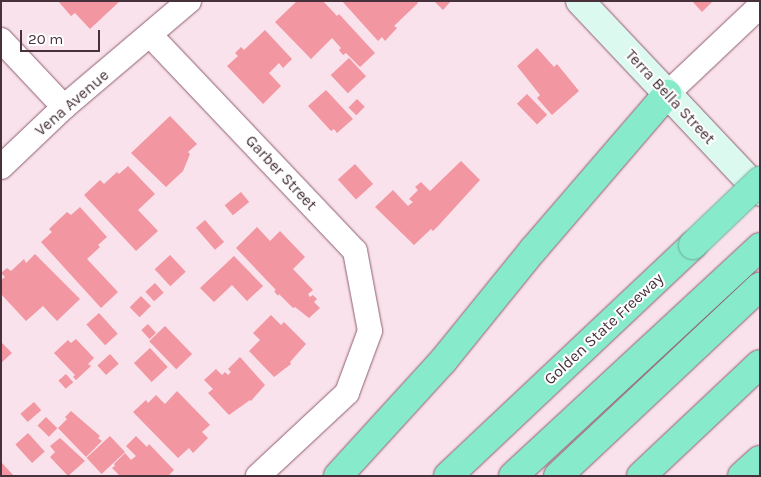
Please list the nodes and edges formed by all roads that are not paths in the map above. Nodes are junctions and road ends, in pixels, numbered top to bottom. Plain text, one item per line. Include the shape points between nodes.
1 (189, 1) edge
2 (580, 1) edge
3 (760, 6) edge
4 (151, 36) junction
5 (1, 40) edge
6 (667, 94) junction
7 (64, 107) junction
8 (1, 167) edge
9 (760, 181) edge
10 (760, 192) edge
11 (760, 247) edge
12 (752, 294) edge
13 (760, 364) edge
14 (760, 460) edge
15 (258, 476) edge
16 (338, 476) edge
17 (448, 476) edge
18 (513, 476) edge
19 (558, 476) edge
20 (641, 476) edge
21 (742, 476) edge

1 - 4 street, Vena Avenue
2 - 6 main road, Terra Bella Street
3 - 6 street
4 - 7 street, Vena Avenue
4 - 15 street, Garber Street via 355,251 370,332 347,393
5 - 7 street
6 - 10 main road, Terra Bella Street
6 - 16 highway via 443,361
7 - 8 street, Vena Avenue
9 - 17 highway, Golden State Freeway, bridge
11 - 18 highway
12 - 19 highway
13 - 20 highway
14 - 21 highway

